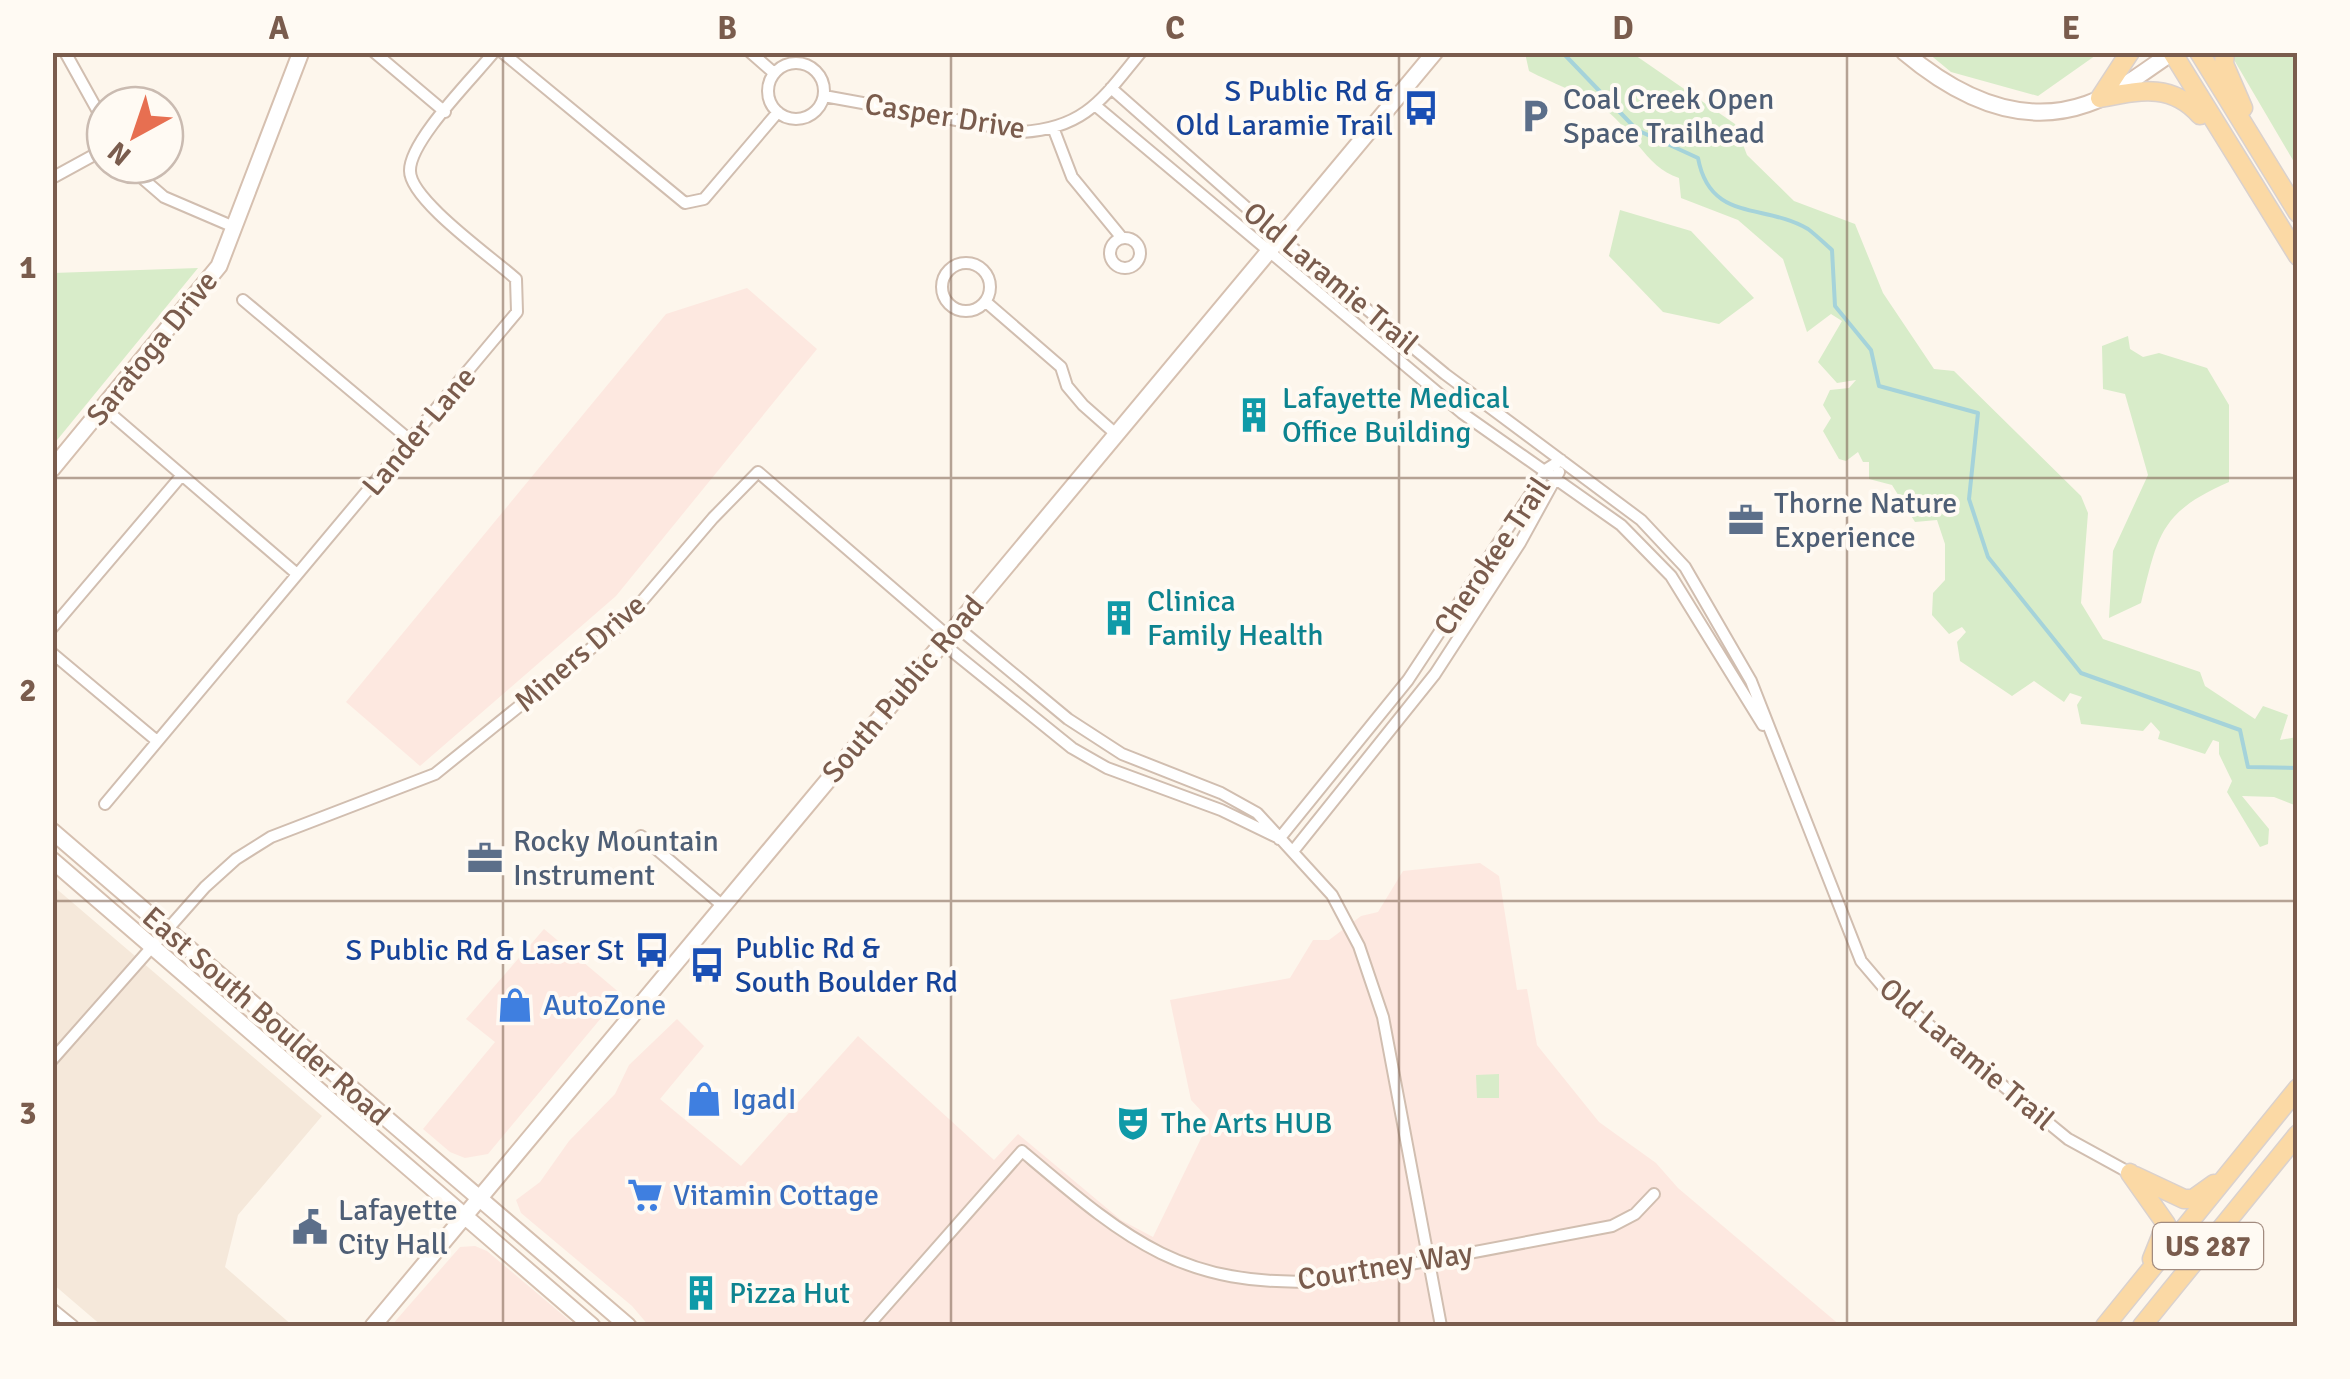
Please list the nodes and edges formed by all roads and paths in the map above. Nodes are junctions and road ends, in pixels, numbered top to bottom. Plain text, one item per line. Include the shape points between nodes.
1 (65, 52) edge
2 (302, 52) edge
3 (374, 52) edge
4 (494, 52) edge
5 (502, 52) edge
6 (750, 52) edge
7 (1141, 52) edge
8 (1435, 52) edge
9 (1904, 52) edge
10 (2130, 52) edge
11 (2199, 52) edge
12 (2225, 52) edge
13 (2173, 53) edge
14 (774, 73) junction
15 (85, 88) edge
16 (1112, 88) junction
17 (824, 96) junction
18 (2100, 98) junction
19 (1096, 106) junction
20 (445, 112) junction
21 (778, 112) junction
22 (1054, 130) junction
23 (2229, 147) junction
24 (85, 161) edge
25 (2267, 164) junction
26 (52, 178) edge
27 (150, 185) edge
28 (2298, 213) edge
29 (234, 227) junction
30 (1122, 238) dead end
31 (1282, 239) junction
32 (1268, 255) junction
33 (2298, 256) edge
34 (243, 300) dead end
35 (986, 302) junction
36 (104, 408) junction
37 (1117, 435) junction
38 (411, 441) junction
39 (1561, 460) junction
40 (52, 468) edge
41 (1547, 470) junction
42 (182, 476) junction
43 (1559, 478) junction
44 (297, 574) junction
45 (52, 628) edge
46 (949, 635) junction
47 (52, 653) edge
48 (1772, 738) junction
49 (157, 741) junction
50 (105, 804) dead end
51 (52, 831) edge
52 (641, 836) dead end
53 (1280, 838) junction
54 (1294, 850) junction
55 (52, 860) edge
56 (724, 906) junction
57 (168, 931) junction
58 (153, 946) junction
59 (52, 1060) edge
60 (2298, 1088) edge
61 (2298, 1134) edge
62 (2130, 1173) junction
63 (2230, 1174) junction
64 (1654, 1194) dead end
65 (479, 1201) junction
66 (466, 1217) junction
67 (1429, 1261) junction
68 (2142, 1282) junction
69 (52, 1309) edge
70 (73, 1326) edge
71 (373, 1326) edge
72 (592, 1326) edge
73 (628, 1326) edge
74 (868, 1326) edge
75 (1441, 1326) edge
76 (2105, 1326) edge
77 (2142, 1326) edge

1 - 15 street
2 - 29 street, Saratoga Drive
3 - 20 street
4 - 20 street, Lander Lane
5 - 21 street via 691,204 704,198
6 - 14 street
7 - 16 street, Casper Drive
8 - 31 street, South Public Road
9 - 18 street via 1938,80 1992,106 2058,110
10 - 18 main road
11 - 25 main road
12 - 25 main road via 2224,64
13 - 18 street
13 - 23 main road
14 - 17 street via 795,62 810,66
14 - 21 street via 768,89
16 - 19 street, Casper Drive
16 - 31 street, Old Laramie Trail
17 - 21 street via 802,118
17 - 22 street, Casper Drive via 1022,132
18 - 23 main road via 2152,89 2169,93 2187,100
19 - 22 street, Casper Drive
19 - 32 street, Old Laramie Trail
20 - 38 street, Lander Lane via 414,154 415,188 516,279 519,294 517,312 501,334
22 - 30 street via 1072,177
23 - 33 main road
24 - 26 street
25 - 28 main road
27 - 29 street
29 - 36 street, Saratoga Drive via 210,280
31 - 32 street, South Public Road
31 - 39 street, Old Laramie Trail via 1444,374
32 - 37 street, South Public Road
32 - 41 street, Old Laramie Trail via 1462,413
34 - 38 street
35 - 35 street via 990,282 978,266 958,265 947,273 943,293 950,305 968,312
35 - 37 street via 1061,367 1083,406
36 - 40 street, Saratoga Drive
36 - 42 street
37 - 46 street, South Public Road
38 - 44 street, Lander Lane
39 - 41 street, Cherokee Trail
39 - 43 street, Cherokee Trail
39 - 48 street, Old Laramie Trail via 1641,520 1684,567 1751,681
41 - 43 street, Old Laramie Trail
41 - 53 street, Cherokee Trail via 1408,680
42 - 44 street
42 - 45 street
43 - 48 street, Old Laramie Trail via 1621,525 1671,576
43 - 54 street, Cherokee Trail via 1435,674
44 - 49 street, Lander Lane
46 - 53 street via 1100,741 1240,803
46 - 53 street via 1080,753
46 - 56 street, South Public Road
46 - 57 street, Miners Drive via 758,472 625,621 435,774 271,838 205,886
47 - 49 street
48 - 62 street, Old Laramie Trail via 1862,961 1884,988 2068,1139
49 - 50 street, Lander Lane
51 - 57 street, East South Boulder Road
52 - 56 street
53 - 54 street
54 - 67 street via 1332,896 1360,946 1383,1017
55 - 58 street, East South Boulder Road
56 - 65 street, South Public Road
57 - 58 street
57 - 65 street, East South Boulder Road
58 - 59 street
58 - 66 street, East South Boulder Road
60 - 63 main road, US 287
61 - 77 main road, US 287
62 - 63 main road via 2184,1198
62 - 68 main road via 2166,1224
63 - 68 main road, US 287
64 - 67 street, Courtney Way via 1612,1226
65 - 66 street, South Public Road
65 - 73 street, East South Boulder Road
66 - 71 street, South Public Road
66 - 72 street, East South Boulder Road
67 - 74 street, Courtney Way via 1280,1283 1195,1269 1111,1226 1022,1151
67 - 75 street
68 - 76 main road, US 287
69 - 70 street

